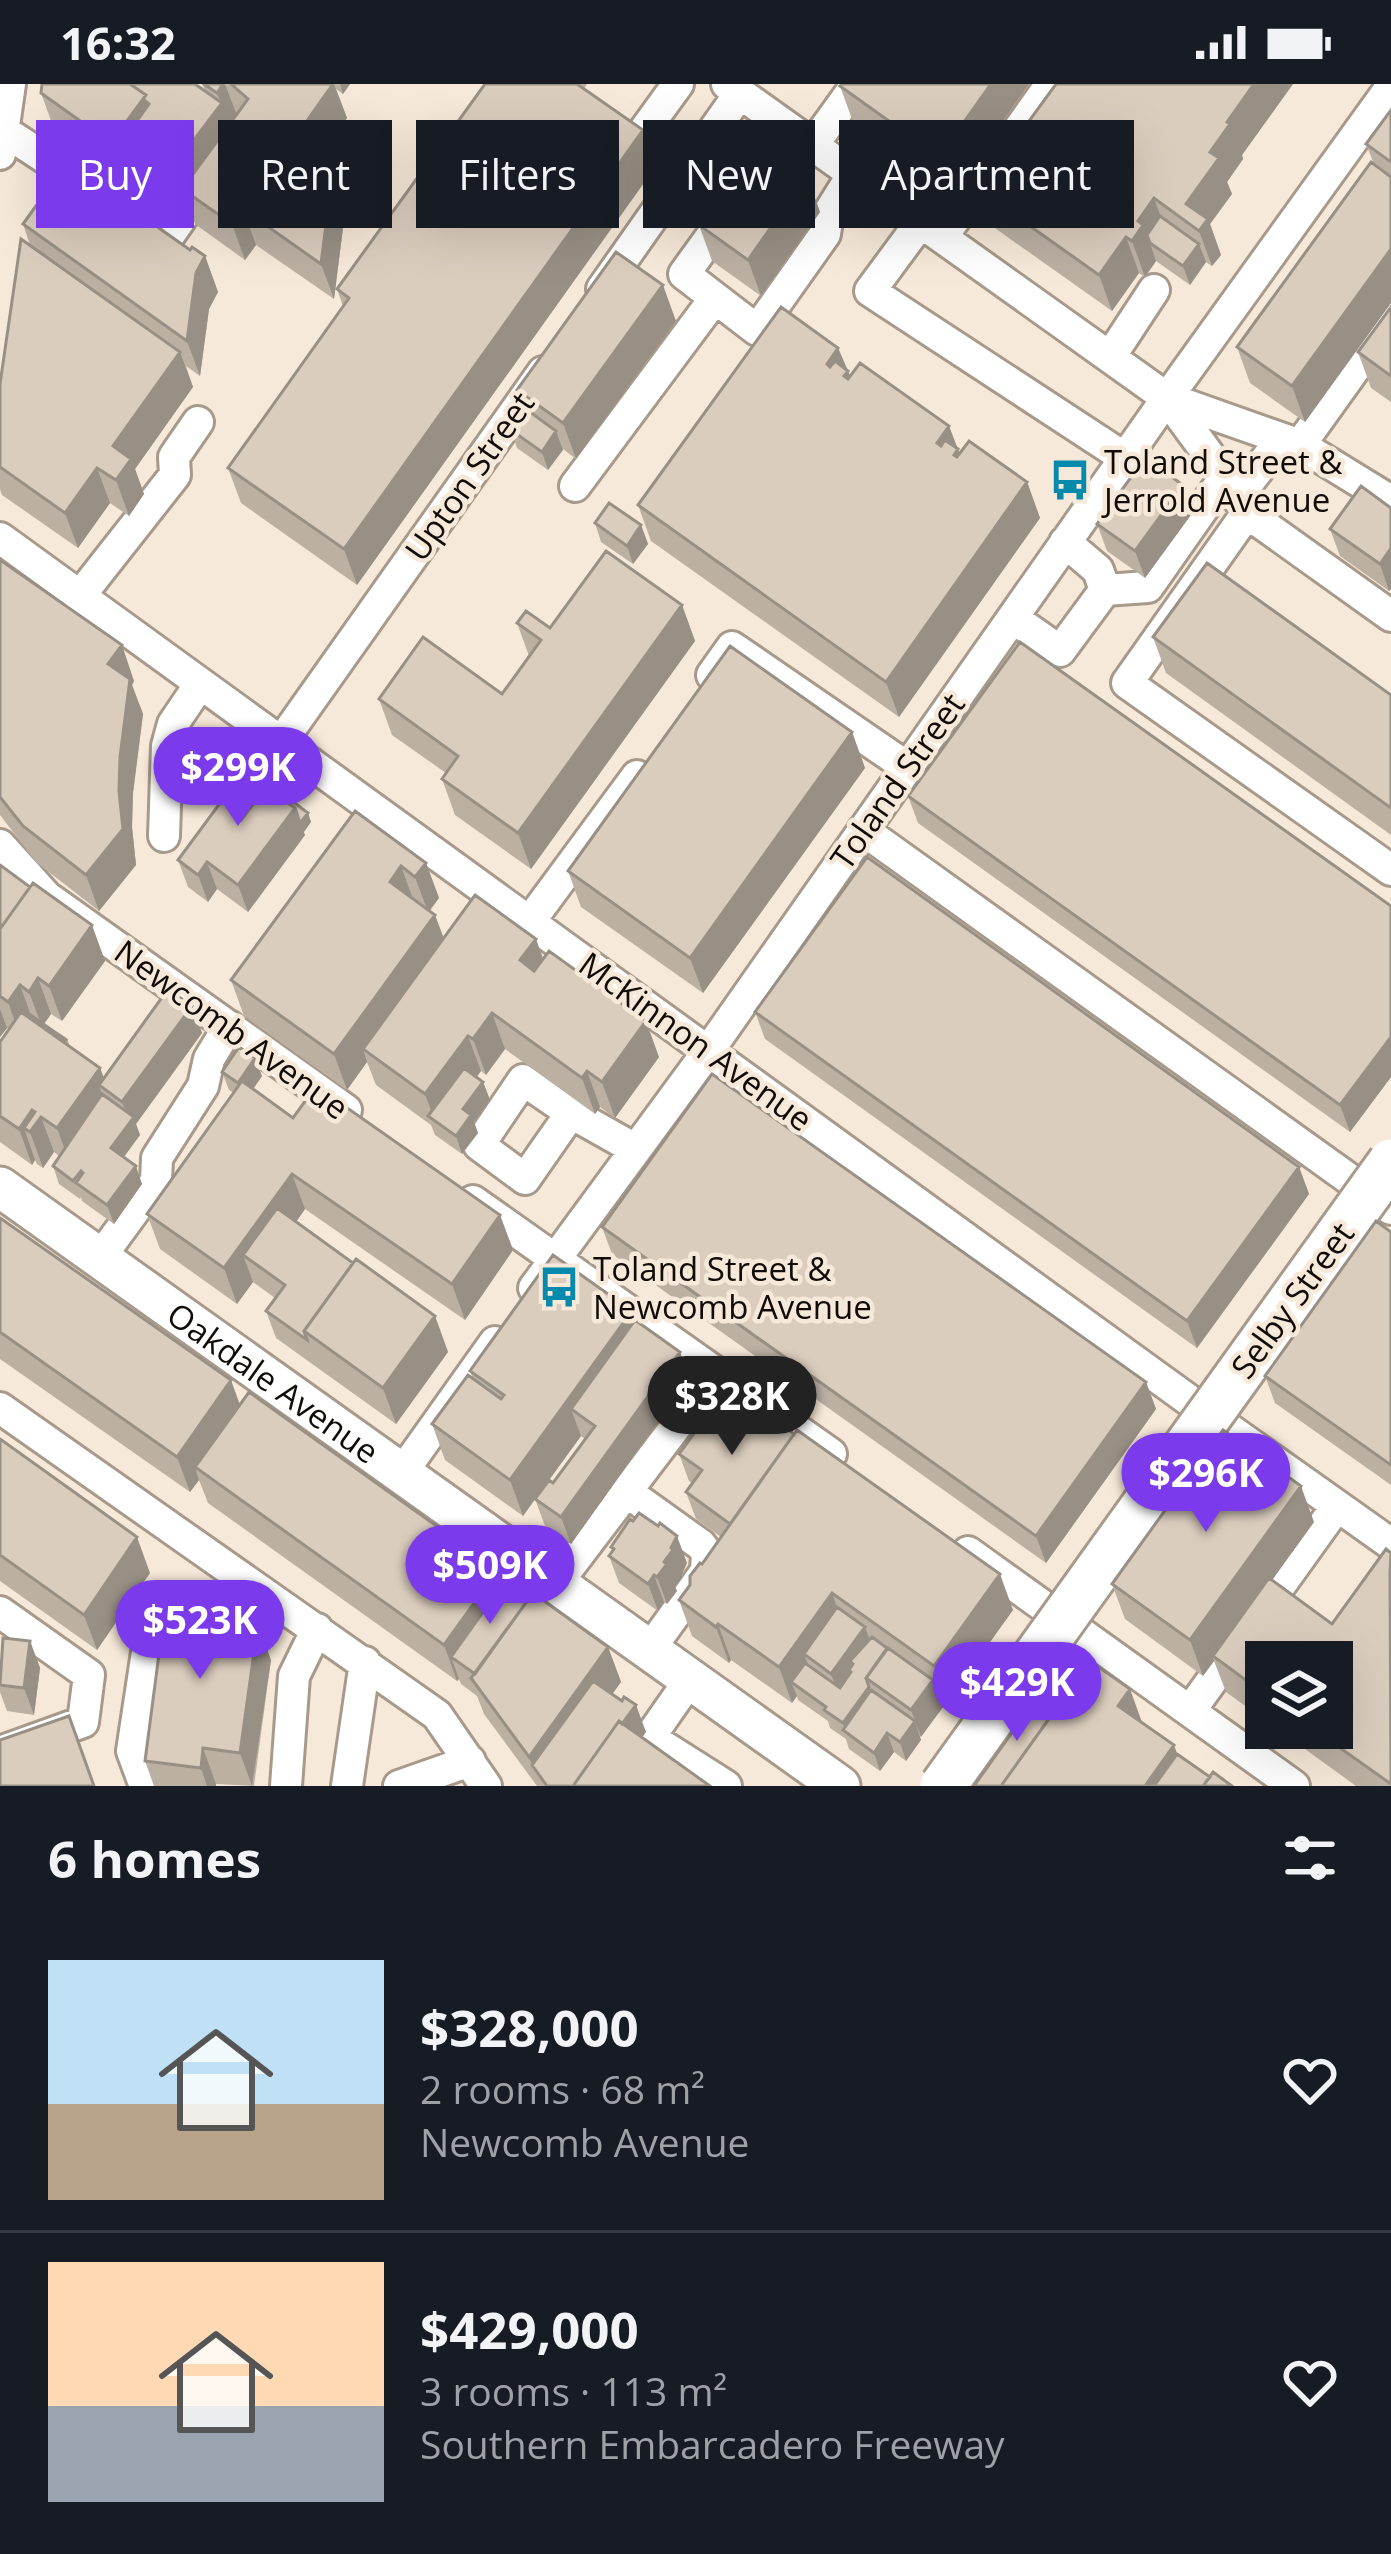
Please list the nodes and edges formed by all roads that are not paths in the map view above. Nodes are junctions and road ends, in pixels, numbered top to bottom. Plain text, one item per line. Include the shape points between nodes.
1 (10, 84) edge
2 (678, 84) edge
3 (857, 84) edge
4 (1052, 84) edge
5 (1383, 88) edge
6 (734, 89) edge
7 (777, 120) edge
8 (815, 124) edge
9 (2, 143) edge
10 (633, 146) edge
11 (36, 161) edge
12 (218, 164) edge
13 (839, 196) edge
14 (723, 228) edge
15 (931, 229) junction
16 (196, 255) edge
17 (1154, 290) dead end
18 (715, 298) junction
19 (583, 315) edge
20 (1391, 318) edge
21 (556, 354) edge
22 (1110, 357) junction
23 (1167, 398) junction
24 (198, 422) dead end
25 (1300, 445) junction
26 (1125, 458) junction
27 (1225, 477) junction
28 (575, 486) dead end
29 (1391, 501) edge
30 (1247, 513) junction
31 (0, 538) edge
32 (1065, 542) junction
33 (1105, 590) junction
34 (80, 597) junction
35 (1391, 616) edge
36 (1013, 619) junction
37 (200, 684) junction
38 (690, 705) edge
39 (281, 742) junction
40 (662, 743) edge
41 (907, 767) junction
42 (863, 830) junction
43 (164, 836) dead end
44 (0, 845) edge
45 (1391, 870) edge
46 (530, 921) junction
47 (229, 1026) junction
48 (709, 1050) junction
49 (571, 1113) dead end
50 (363, 1122) edge
51 (635, 1149) junction
52 (1387, 1183) edge
53 (0, 1187) edge
54 (459, 1190) edge
55 (99, 1258) junction
56 (554, 1259) junction
57 (699, 1396) dead end
58 (0, 1408) edge
59 (1208, 1414) junction
60 (848, 1467) edge
61 (401, 1474) junction
62 (627, 1492) junction
63 (1337, 1506) junction
64 (946, 1536) edge
65 (1391, 1544) edge
66 (557, 1583) junction
67 (5, 1615) edge
68 (1063, 1619) junction
69 (165, 1626) edge
70 (317, 1629) junction
71 (650, 1649) junction
72 (0, 1657) edge
73 (365, 1662) junction
74 (691, 1678) junction
75 (1190, 1711) junction
76 (774, 1738) junction
77 (0, 1752) edge
78 (478, 1774) edge
79 (145, 1786) edge
80 (286, 1786) edge
81 (346, 1786) edge
82 (399, 1786) edge
83 (726, 1786) edge
84 (793, 1786) edge
85 (840, 1786) edge
86 (943, 1786) edge
87 (957, 1786) edge
88 (1294, 1786) edge

1 - 9 street
2 - 10 street
3 - 8 street
4 - 15 street
5 - 23 street, Toland Street
6 - 7 street
6 - 19 street
9 - 11 street
12 - 16 street via 158,231
13 - 18 street via 825,234 757,330
14 - 18 street via 684,274
15 - 22 street
15 - 26 street via 870,291
17 - 22 street
18 - 28 street
20 - 25 street
21 - 39 street, Upton Street
22 - 23 street
23 - 25 street
23 - 26 street, Toland Street
23 - 27 street
24 - 34 street via 174,457 175,475
25 - 29 street
25 - 30 street via 1274,449 1247,484
26 - 32 street, Toland Street
27 - 30 street
27 - 33 street via 1148,587
30 - 35 street
30 - 45 street via 1127,683
31 - 34 street, McKinnon Avenue
32 - 33 street via 1098,570
32 - 36 street, Toland Street
33 - 36 street via 1060,651
34 - 37 street, McKinnon Avenue
36 - 41 street, Toland Street
37 - 39 street, McKinnon Avenue
37 - 43 street via 167,746
38 - 41 street via 732,647
39 - 46 street, McKinnon Avenue
40 - 46 street
41 - 42 street, Toland Street
42 - 48 street, Toland Street
42 - 52 street
44 - 47 street, Newcomb Avenue via 47,897
46 - 48 street, McKinnon Avenue
47 - 50 street, Newcomb Avenue
47 - 55 street via 158,1158 155,1181
48 - 51 street, Toland Street
48 - 59 street, McKinnon Avenue
49 - 51 street
51 - 56 street, Toland Street
52 - 59 street, Selby Street
52 - 86 highway, bridge
52 - 87 highway
53 - 55 main road, Oakdale Avenue
54 - 56 street
55 - 61 main road, Oakdale Avenue
56 - 60 street
56 - 61 street, Toland Street
57 - 62 street
58 - 70 street
59 - 63 street, McKinnon Avenue
59 - 68 street, Selby Street
61 - 66 main road, Oakdale Avenue
62 - 66 street
62 - 71 street via 700,1545 709,1562
63 - 65 street, McKinnon Avenue
63 - 75 street
64 - 68 street
66 - 71 main road, Oakdale Avenue
67 - 72 street
67 - 77 street via 89,1675 83,1722
68 - 75 street
68 - 86 street, Selby Street
69 - 79 street via 146,1652 132,1751
70 - 73 street
70 - 80 street via 294,1676
71 - 74 main road, Oakdale Avenue
73 - 78 street via 437,1714
73 - 81 street
74 - 76 main road, Oakdale Avenue
74 - 83 street via 652,1739
75 - 88 street
76 - 84 main road
76 - 85 main road, Oakdale Avenue
78 - 82 street

